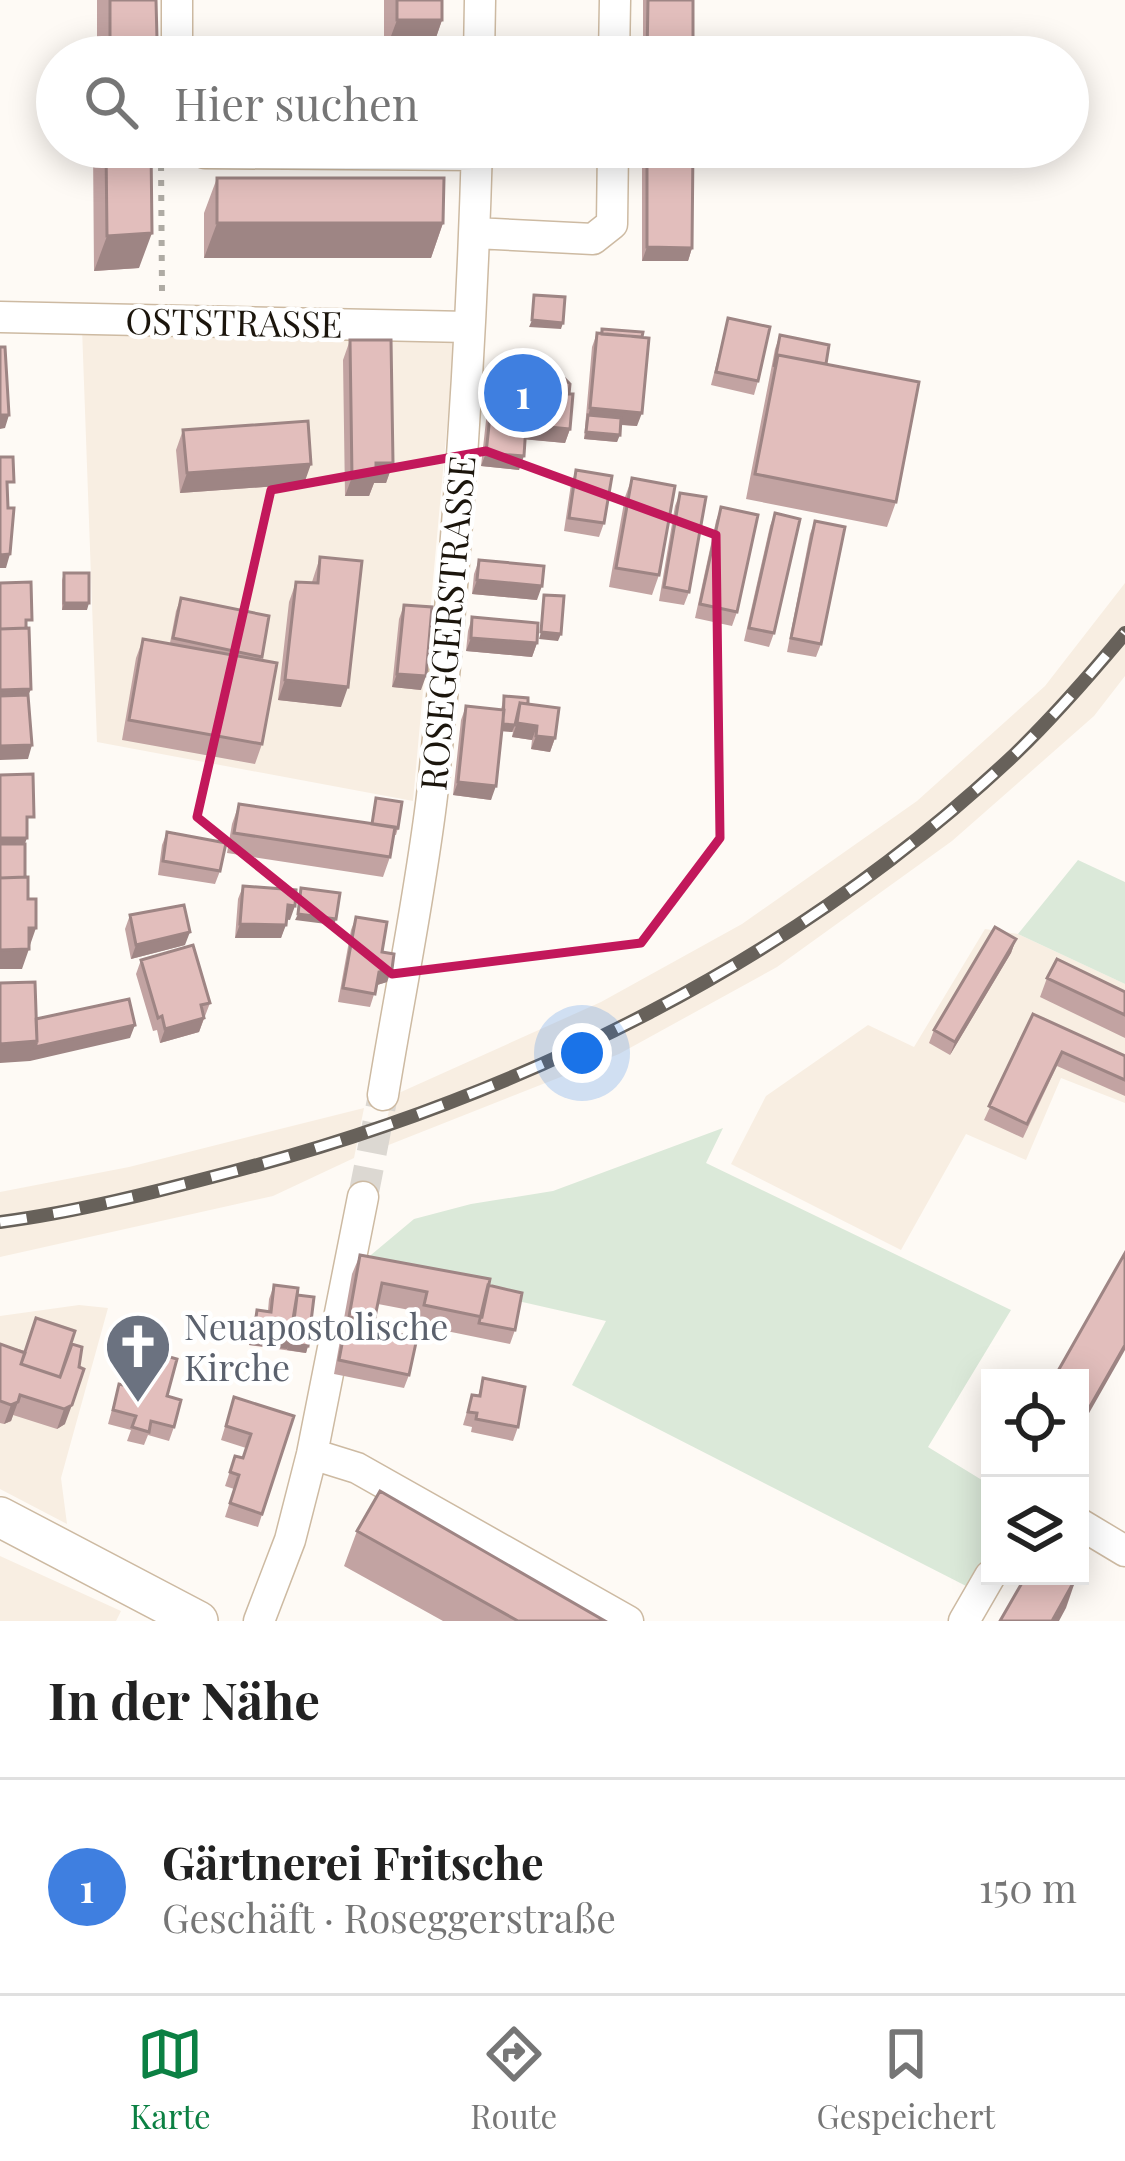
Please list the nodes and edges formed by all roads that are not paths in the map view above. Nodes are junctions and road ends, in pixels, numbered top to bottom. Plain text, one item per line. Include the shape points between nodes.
1 (177, 0) edge
2 (480, 0) edge
3 (615, 0) edge
4 (177, 36) edge
5 (479, 36) edge
6 (614, 36) edge
7 (476, 168) edge
8 (613, 168) edge
9 (475, 233) junction
10 (0, 317) edge
11 (467, 327) junction
12 (383, 1095) tunnel mouth
13 (363, 1197) tunnel mouth
14 (312, 1454) junction
15 (0, 1517) edge
16 (1089, 1529) edge
17 (1125, 1551) edge
18 (985, 1585) edge
19 (198, 1621) edge
20 (259, 1621) edge
21 (628, 1621) edge
22 (964, 1621) edge

1 - 4 street
2 - 5 street
3 - 6 street
7 - 9 street, ROSEGGERSTRASSE
8 - 9 street via 612,224 592,239
9 - 11 street, ROSEGGERSTRASSE
10 - 11 street, OSTSTRASSE
11 - 12 street, ROSEGGERSTRASSE via 431,801
13 - 14 street
14 - 20 street
14 - 21 street via 357,1468
15 - 19 main road
16 - 17 street
18 - 22 street

